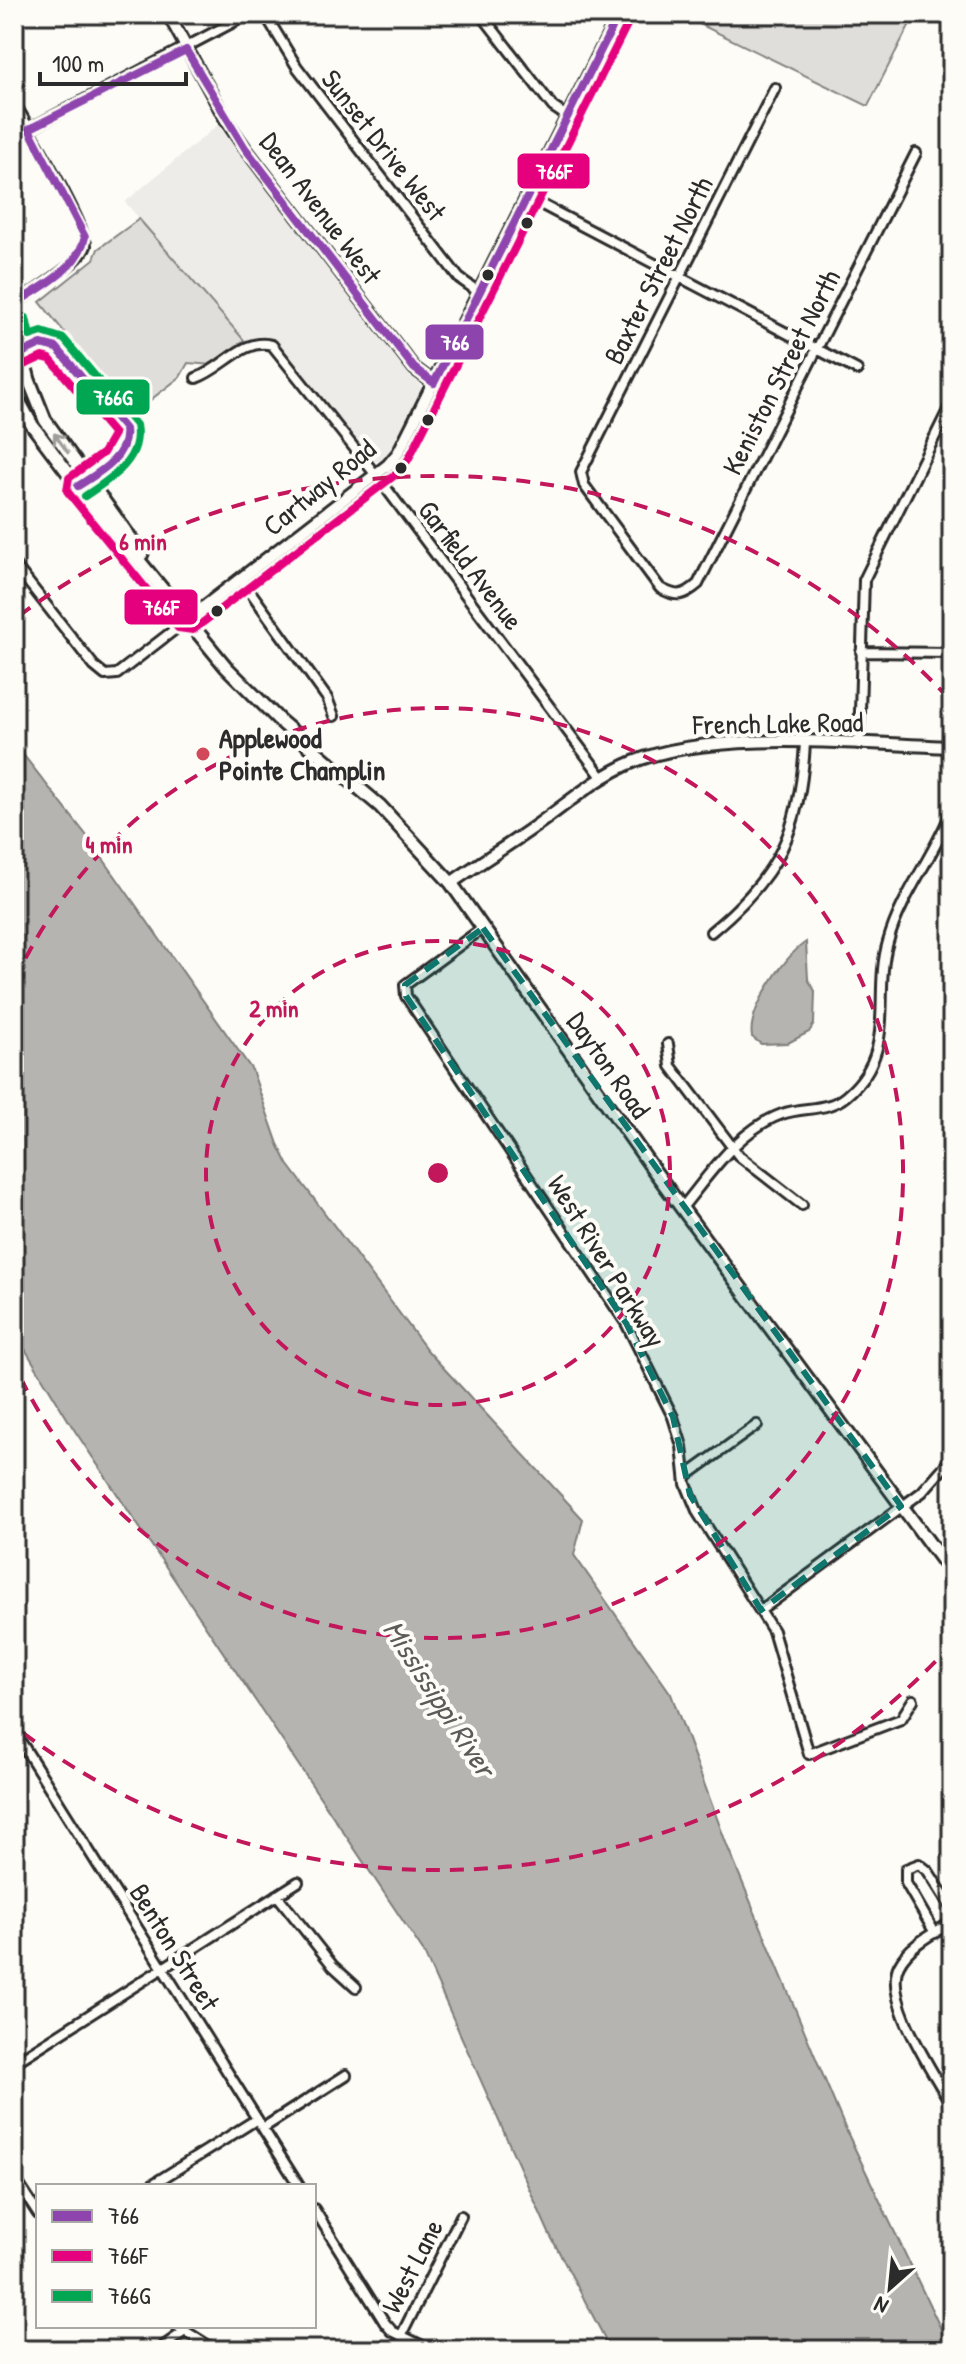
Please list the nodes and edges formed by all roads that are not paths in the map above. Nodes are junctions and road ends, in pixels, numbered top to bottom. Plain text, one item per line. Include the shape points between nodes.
1 (168, 14) edge
2 (249, 14) edge
3 (265, 14) edge
4 (481, 14) edge
5 (619, 14) edge
6 (186, 50) junction
7 (775, 88) dead end
8 (14, 102) edge
9 (568, 117) junction
10 (29, 129) junction
11 (916, 153) dead end
12 (527, 197) junction
13 (680, 276) junction
14 (480, 293) junction
15 (14, 304) edge
16 (14, 321) edge
17 (817, 349) junction
18 (857, 370) dead end
19 (196, 378) dead end
20 (434, 383) junction
21 (14, 392) edge
22 (952, 402) edge
23 (948, 420) edge
24 (375, 476) junction
25 (14, 564) edge
26 (242, 580) junction
27 (673, 595) joint
28 (187, 620) junction
29 (861, 652) junction
30 (952, 653) edge
31 (334, 716) dead end
32 (805, 743) junction
33 (859, 744) junction
34 (952, 747) edge
35 (602, 777) junction
36 (952, 810) edge
37 (451, 883) junction
38 (483, 928) junction
39 (711, 932) dead end
40 (668, 1044) dead end
41 (733, 1148) junction
42 (802, 1205) dead end
43 (681, 1209) junction
44 (757, 1425) dead end
45 (952, 1458) edge
46 (686, 1476) junction
47 (901, 1506) junction
48 (952, 1574) edge
49 (761, 1610) junction
50 (913, 1700) dead end
51 (14, 1731) edge
52 (298, 1882) dead end
53 (277, 1895) junction
54 (952, 1909) edge
55 (952, 1922) edge
56 (935, 1933) junction
57 (162, 1967) junction
58 (356, 1987) dead end
59 (14, 2063) edge
60 (346, 2075) dead end
61 (952, 2083) edge
62 (943, 2089) junction
63 (952, 2106) edge
64 (257, 2119) junction
65 (263, 2128) junction
66 (14, 2177) edge
67 (153, 2184) edge
68 (298, 2184) edge
69 (36, 2211) edge
70 (316, 2212) edge
71 (461, 2216) dead end
72 (181, 2328) edge
73 (401, 2336) junction
74 (158, 2350) edge
75 (215, 2350) edge
76 (431, 2350) edge

1 - 6 street, Dean Avenue West
2 - 6 street
3 - 14 street, Sunset Drive West via 316,92 459,278
4 - 9 street via 553,107
5 - 9 street, Cartway Road
6 - 10 street
6 - 20 street, Dean Avenue West via 245,148 414,368
7 - 13 street, Baxter Street North
8 - 10 street
9 - 12 street, Cartway Road
10 - 15 street via 86,246 79,257
11 - 17 street, Keniston Street North
12 - 13 street
12 - 14 street, Cartway Road
13 - 17 street
13 - 27 street, Baxter Street North via 581,472 584,485 660,588
14 - 20 street, Cartway Road
28 -> 16 main road, Dayton Road via 45,420
17 - 18 street
17 - 27 street, Keniston Street North via 698,584 686,595
19 - 24 street, Garfield Avenue via 212,373 247,346 260,341 272,345
20 - 24 street, Cartway Road via 398,453
21 - 28 main road, Dayton Road via 47,446
22 - 23 street
23 - 29 street via 864,580
24 - 26 street, Cartway Road
24 - 35 street, Garfield Avenue
25 - 28 street, Cartway Road via 105,675 117,674
26 - 28 street, Cartway Road
26 - 31 street via 327,698
28 - 37 main road, Dayton Road via 242,685 380,806
29 - 30 street
29 - 33 street
32 - 33 street, French Lake Road
32 - 35 street, French Lake Road via 670,750
32 - 39 street via 802,792 791,828 756,892
33 - 34 street, French Lake Road
35 - 37 street, French Lake Road
36 - 41 street via 887,944 881,1036 864,1074 845,1097 779,1115
37 - 38 main road, Dayton Road
38 - 43 main road, Dayton Road
38 - 46 street, West River Parkway via 405,985 406,996 626,1323 673,1417
40 - 41 street via 671,1066
41 - 42 street
41 - 43 street
43 - 47 main road, Dayton Road
44 - 46 street
45 - 47 street via 937,1478
46 - 49 street, West River Parkway via 698,1513
47 - 48 main road, Dayton Road
47 - 49 street
49 - 50 street, West River Parkway via 779,1649 809,1754 901,1719
51 - 57 street, Benton Street
52 - 53 street
53 - 57 street
53 - 58 street
54 - 56 street via 928,1871 919,1864 906,1869 906,1883
55 - 56 street
56 - 62 street via 898,1966 896,1995
57 - 59 street
57 - 64 street, Benton Street
60 - 65 street
61 - 62 street
62 - 63 street
64 - 65 street, Benton Street
64 - 67 street
65 - 68 street, Benton Street
66 - 69 street
70 - 73 street via 385,2323
71 - 73 street, West Lane
72 - 74 street
72 - 75 street
73 - 76 street

